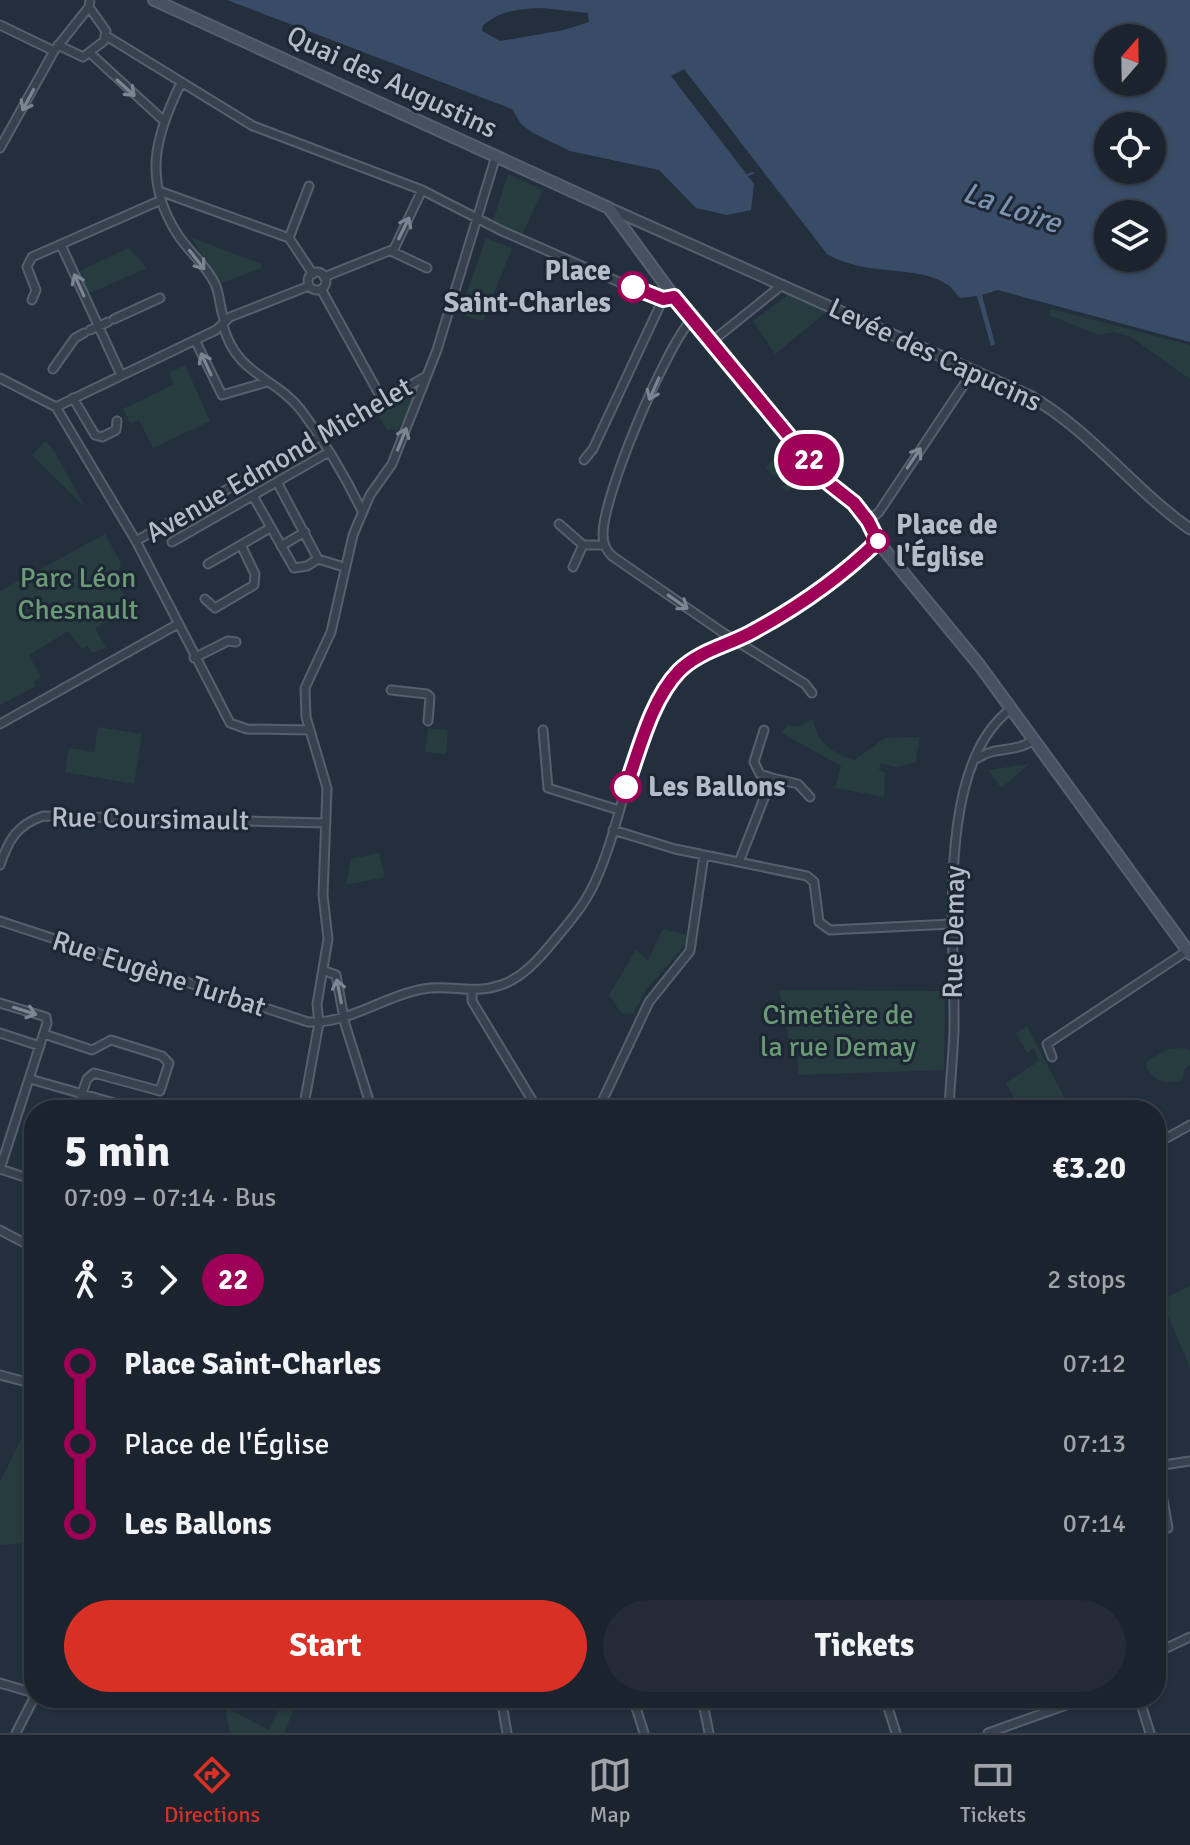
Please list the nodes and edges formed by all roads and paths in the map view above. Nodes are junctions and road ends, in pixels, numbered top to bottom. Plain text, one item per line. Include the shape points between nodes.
1 (154, 0) edge
2 (90, 3) edge
3 (0, 25) edge
4 (108, 37) junction
5 (56, 48) junction
6 (91, 54) junction
7 (181, 83) junction
8 (163, 120) junction
9 (0, 148) edge
10 (496, 156) junction
11 (309, 186) dead end
12 (422, 190) junction
13 (159, 191) junction
14 (159, 201) junction
15 (609, 208) junction
16 (477, 218) junction
17 (289, 238) junction
18 (61, 245) junction
19 (391, 251) junction
20 (427, 268) dead end
21 (313, 274) junction
22 (324, 277) junction
23 (782, 285) junction
24 (309, 286) junction
25 (321, 289) junction
26 (160, 298) dead end
27 (668, 298) junction
28 (32, 300) dead end
29 (691, 320) junction
30 (224, 323) junction
31 (90, 330) junction
32 (195, 340) junction
33 (710, 343) junction
34 (53, 369) dead end
35 (973, 371) junction
36 (121, 375) junction
37 (423, 378) junction
38 (1, 381) edge
39 (267, 382) junction
40 (73, 398) junction
41 (383, 401) junction
42 (56, 407) junction
43 (117, 421) dead end
44 (319, 437) junction
45 (329, 452) junction
46 (584, 460) dead end
47 (277, 482) junction
48 (350, 482) junction
49 (370, 495) junction
50 (253, 496) junction
51 (362, 511) junction
52 (868, 521) junction
53 (559, 524) dead end
54 (270, 528) junction
55 (1190, 529) edge
56 (305, 532) junction
57 (136, 541) junction
58 (878, 541) junction
59 (172, 542) dead end
60 (241, 545) junction
61 (583, 545) junction
62 (604, 545) junction
63 (281, 546) junction
64 (318, 559) junction
65 (208, 564) dead end
66 (344, 567) junction
67 (573, 567) dead end
68 (205, 599) dead end
69 (178, 624) junction
70 (734, 640) junction
71 (236, 642) dead end
72 (194, 658) junction
73 (391, 690) dead end
74 (812, 693) dead end
75 (1011, 709) junction
76 (428, 721) dead end
77 (0, 724) edge
78 (309, 730) junction
79 (543, 730) dead end
80 (764, 730) dead end
81 (988, 735) junction
82 (1033, 740) junction
83 (991, 749) junction
84 (978, 758) junction
85 (772, 778) junction
86 (810, 797) dead end
87 (619, 810) junction
88 (326, 823) junction
89 (613, 830) junction
90 (0, 841) edge
91 (5, 850) junction
92 (704, 855) junction
93 (739, 862) junction
94 (0, 865) edge
95 (0, 921) edge
96 (951, 924) junction
97 (1189, 951) edge
98 (325, 971) junction
99 (472, 992) junction
100 (0, 1003) edge
101 (344, 1018) junction
102 (319, 1023) junction
103 (0, 1033) edge
104 (44, 1034) junction
105 (40, 1046) junction
106 (1052, 1057) dead end
107 (30, 1079) junction
108 (81, 1096) junction
109 (87, 1100) edge
110 (305, 1100) edge
111 (369, 1100) edge
112 (532, 1100) edge
113 (603, 1100) edge
114 (949, 1100) edge
115 (1190, 1125) edge
116 (1166, 1138) edge
117 (0, 1169) edge
118 (24, 1177) edge
119 (0, 1230) edge
120 (24, 1243) edge
121 (0, 1375) edge
122 (24, 1381) edge
123 (1190, 1461) edge
124 (1166, 1465) edge
125 (1190, 1637) edge
126 (1166, 1648) edge
127 (0, 1683) edge
128 (24, 1691) edge
129 (28, 1708) edge
130 (503, 1708) edge
131 (636, 1708) edge
132 (704, 1708) edge
133 (888, 1708) edge
134 (1058, 1708) edge
135 (1142, 1708) edge
136 (16, 1733) edge
137 (507, 1733) edge
138 (644, 1733) edge
139 (709, 1733) edge
140 (896, 1733) edge
141 (988, 1733) edge
142 (1150, 1733) edge

1 - 10 main road, Quai des Augustins
2 - 4 street
2 - 5 street
3 - 5 street
4 - 6 street
4 - 7 street
5 - 6 street via 77,56
5 -> 9 street
6 -> 8 street
7 - 8 street
7 - 12 street via 253,126
8 - 13 street via 156,158
10 - 15 main road, Quai des Augustins
10 - 16 street
11 - 17 street
12 - 16 street
19 -> 12 street
13 - 14 street
13 - 17 street
14 - 18 street
14 -> 30 street via 215,283
15 - 23 street, Levée des Capucins
15 - 27 main road
16 - 27 street via 585,268
16 - 37 street via 437,350
17 - 21 street
18 - 28 street via 27,263 36,290
31 -> 18 street
19 - 20 street
19 - 22 street
21 - 22 street
21 - 24 street
22 - 25 street
23 - 33 street
23 - 35 street, Levée des Capucins
24 - 25 street
24 - 30 street
25 - 41 street
26 - 31 street
27 - 29 main road
27 - 46 street
29 - 33 main road
29 -> 62 street via 624,456 604,522
30 - 32 street
30 - 39 street via 247,367
31 - 34 street via 75,338
31 - 36 street
32 - 36 street
39 -> 32 street via 222,395
33 - 52 main road via 826,481
52 -> 35 street
35 - 55 street, Levée des Capucins via 1054,410 1144,495
36 - 40 street
37 - 41 street, Avenue Edmond Michelet
49 -> 37 street via 392,464
38 - 42 street
39 - 44 street via 288,396
40 - 42 street
40 - 43 street via 95,435 116,430
41 - 44 street, Avenue Edmond Michelet
42 - 57 street
44 - 45 street
44 - 57 street, Avenue Edmond Michelet
45 - 47 street
45 - 48 street
47 - 50 street
47 - 56 street
48 - 49 street
48 - 51 street
49 - 51 street
50 - 54 street
50 - 59 street
51 - 66 street
52 - 58 main road
53 - 61 street
54 - 60 street
54 - 63 street
56 - 63 street
56 - 64 street
57 - 69 street
58 - 70 street via 844,572
58 - 75 main road
60 - 65 street
60 - 68 street via 255,574 254,585 215,608
61 - 62 street
61 - 67 street
62 -> 70 street via 612,556
63 - 64 street via 296,569
64 - 66 street
66 - 78 street via 331,632 305,688
69 - 72 street
69 - 77 street
70 - 74 street
70 - 87 street via 700,656 671,681
71 - 72 street
72 - 78 street via 237,727
73 - 76 street via 427,694
75 - 81 street, Rue Demay
75 - 82 main road
78 - 88 street via 327,788
79 - 87 street via 548,788
80 - 85 street via 754,762 760,774
81 - 83 street
81 - 84 street, Rue Demay
82 - 83 street via 1023,747
82 - 97 main road
83 - 84 street
84 - 96 street, Rue Demay via 958,808
85 - 86 street via 798,784
85 - 93 street
87 - 89 street
88 - 91 street, Rue Coursimault via 43,816 24,822
88 - 98 street
89 - 92 street
89 - 99 street via 594,885 539,960 505,984
90 - 91 street
91 - 94 street, Rue Coursimault
92 - 93 street
92 - 113 street via 690,951 649,1002
93 - 96 street via 811,878 819,922 830,930
95 - 102 street, Rue Eugène Turbat
96 - 114 street, Rue Demay via 954,1030
97 - 106 street via 1047,1044
101 -> 98 street via 336,975
98 - 102 street via 317,1004
99 - 101 street via 442,987 413,991
99 - 112 street via 472,1001
100 -> 104 street via 46,1017
101 - 102 street
101 - 111 street
102 - 110 street
103 - 105 street
104 - 105 street
104 - 108 street via 97,1051 111,1040 169,1063 160,1091 94,1073
105 - 107 street
107 - 108 street
107 - 117 street
108 - 109 street
115 - 116 street
117 - 118 street
119 - 120 street
121 - 122 street
123 - 124 street
125 - 126 street
127 - 128 street
129 - 136 street
130 - 137 street
131 - 138 street
132 - 139 street
133 - 140 street
134 - 141 street
135 - 142 street

